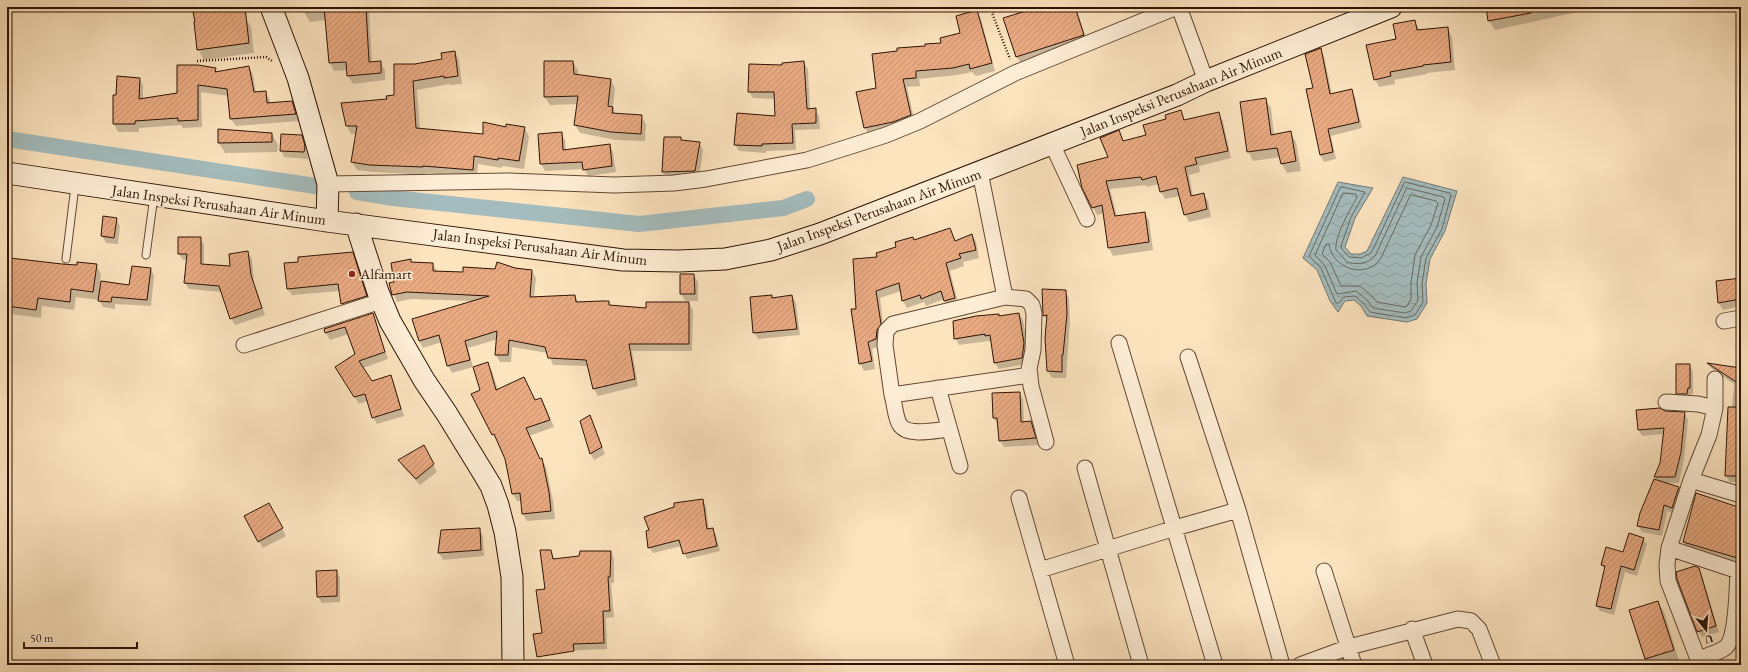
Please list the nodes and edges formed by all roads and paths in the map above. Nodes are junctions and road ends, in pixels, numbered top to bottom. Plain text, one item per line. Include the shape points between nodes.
1 (271, 7) edge
2 (1001, 7) edge
3 (1178, 7) edge
4 (1391, 7) edge
5 (197, 61) dead end
6 (1015, 73) junction
7 (298, 78) junction
8 (1206, 82) junction
9 (1052, 144) junction
10 (980, 172) junction
11 (7, 173) edge
12 (75, 184) junction
13 (328, 184) junction
14 (154, 196) junction
15 (1087, 219) dead end
16 (327, 221) junction
17 (356, 224) junction
18 (146, 255) dead end
19 (66, 259) dead end
20 (1005, 297) junction
21 (381, 301) junction
22 (1741, 318) edge
23 (1724, 321) dead end
24 (1119, 343) dead end
25 (244, 345) dead end
26 (1188, 356) dead end
27 (1030, 375) junction
28 (1715, 379) dead end
29 (938, 388) junction
30 (892, 395) junction
31 (1666, 402) dead end
32 (1715, 408) junction
33 (949, 429) junction
34 (1046, 442) dead end
35 (960, 466) dead end
36 (1086, 468) dead end
37 (1691, 480) junction
38 (1741, 495) edge
39 (1018, 498) dead end
40 (1238, 510) junction
41 (1174, 528) junction
42 (1108, 548) junction
43 (1669, 548) junction
44 (1040, 570) junction
45 (1324, 571) dead end
46 (1740, 572) edge
47 (1412, 629) junction
48 (1349, 647) junction
49 (512, 665) edge
50 (1067, 665) edge
51 (1141, 665) edge
52 (1215, 665) edge
53 (1282, 665) edge
54 (1300, 665) edge
55 (1354, 665) edge
56 (1425, 665) edge
57 (1493, 665) edge

1 - 7 street
2 - 6 path via 992,13
3 - 6 street
3 - 8 street
4 - 8 street, Jalan Inspeksi Perusahaan Air Minum
5 - 7 path via 266,57
6 - 13 street via 920,121 886,135 807,160 706,179 614,185 508,181
7 - 13 street
8 - 9 street, Jalan Inspeksi Perusahaan Air Minum
9 - 10 street, Jalan Inspeksi Perusahaan Air Minum
9 - 15 street
10 - 17 street, Jalan Inspeksi Perusahaan Air Minum via 820,234 771,250 726,259 623,260
10 - 20 street
11 - 12 street, Jalan Inspeksi Perusahaan Air Minum
12 - 14 street, Jalan Inspeksi Perusahaan Air Minum
12 - 19 lane
13 - 16 street
14 - 16 street, Jalan Inspeksi Perusahaan Air Minum
14 - 18 lane
16 - 17 street, Jalan Inspeksi Perusahaan Air Minum
17 - 21 street
20 - 27 street via 1026,299 1032,304 1033,350
20 - 30 street via 893,324 888,328 885,345
21 - 25 street
21 - 49 street via 424,380 491,486 505,532 512,577
22 - 23 street
24 - 41 street
26 - 40 street
27 - 29 street
27 - 34 street
28 - 32 street
29 - 30 street
29 - 33 street
30 - 33 street via 903,428 923,432
31 - 32 street
32 - 37 street via 1709,435
33 - 35 street
36 - 42 street
37 - 38 street
37 - 43 street
39 - 44 street
40 - 41 street
40 - 53 street
41 - 42 street
41 - 52 street
42 - 44 street
42 - 51 street
43 - 46 street
43 - 46 street via 1668,581 1698,659 1725,648 1730,642
44 - 50 street
45 - 48 street
47 - 48 street
47 - 56 street
47 - 57 street via 1458,619 1471,621 1479,629
48 - 54 street
48 - 55 street

